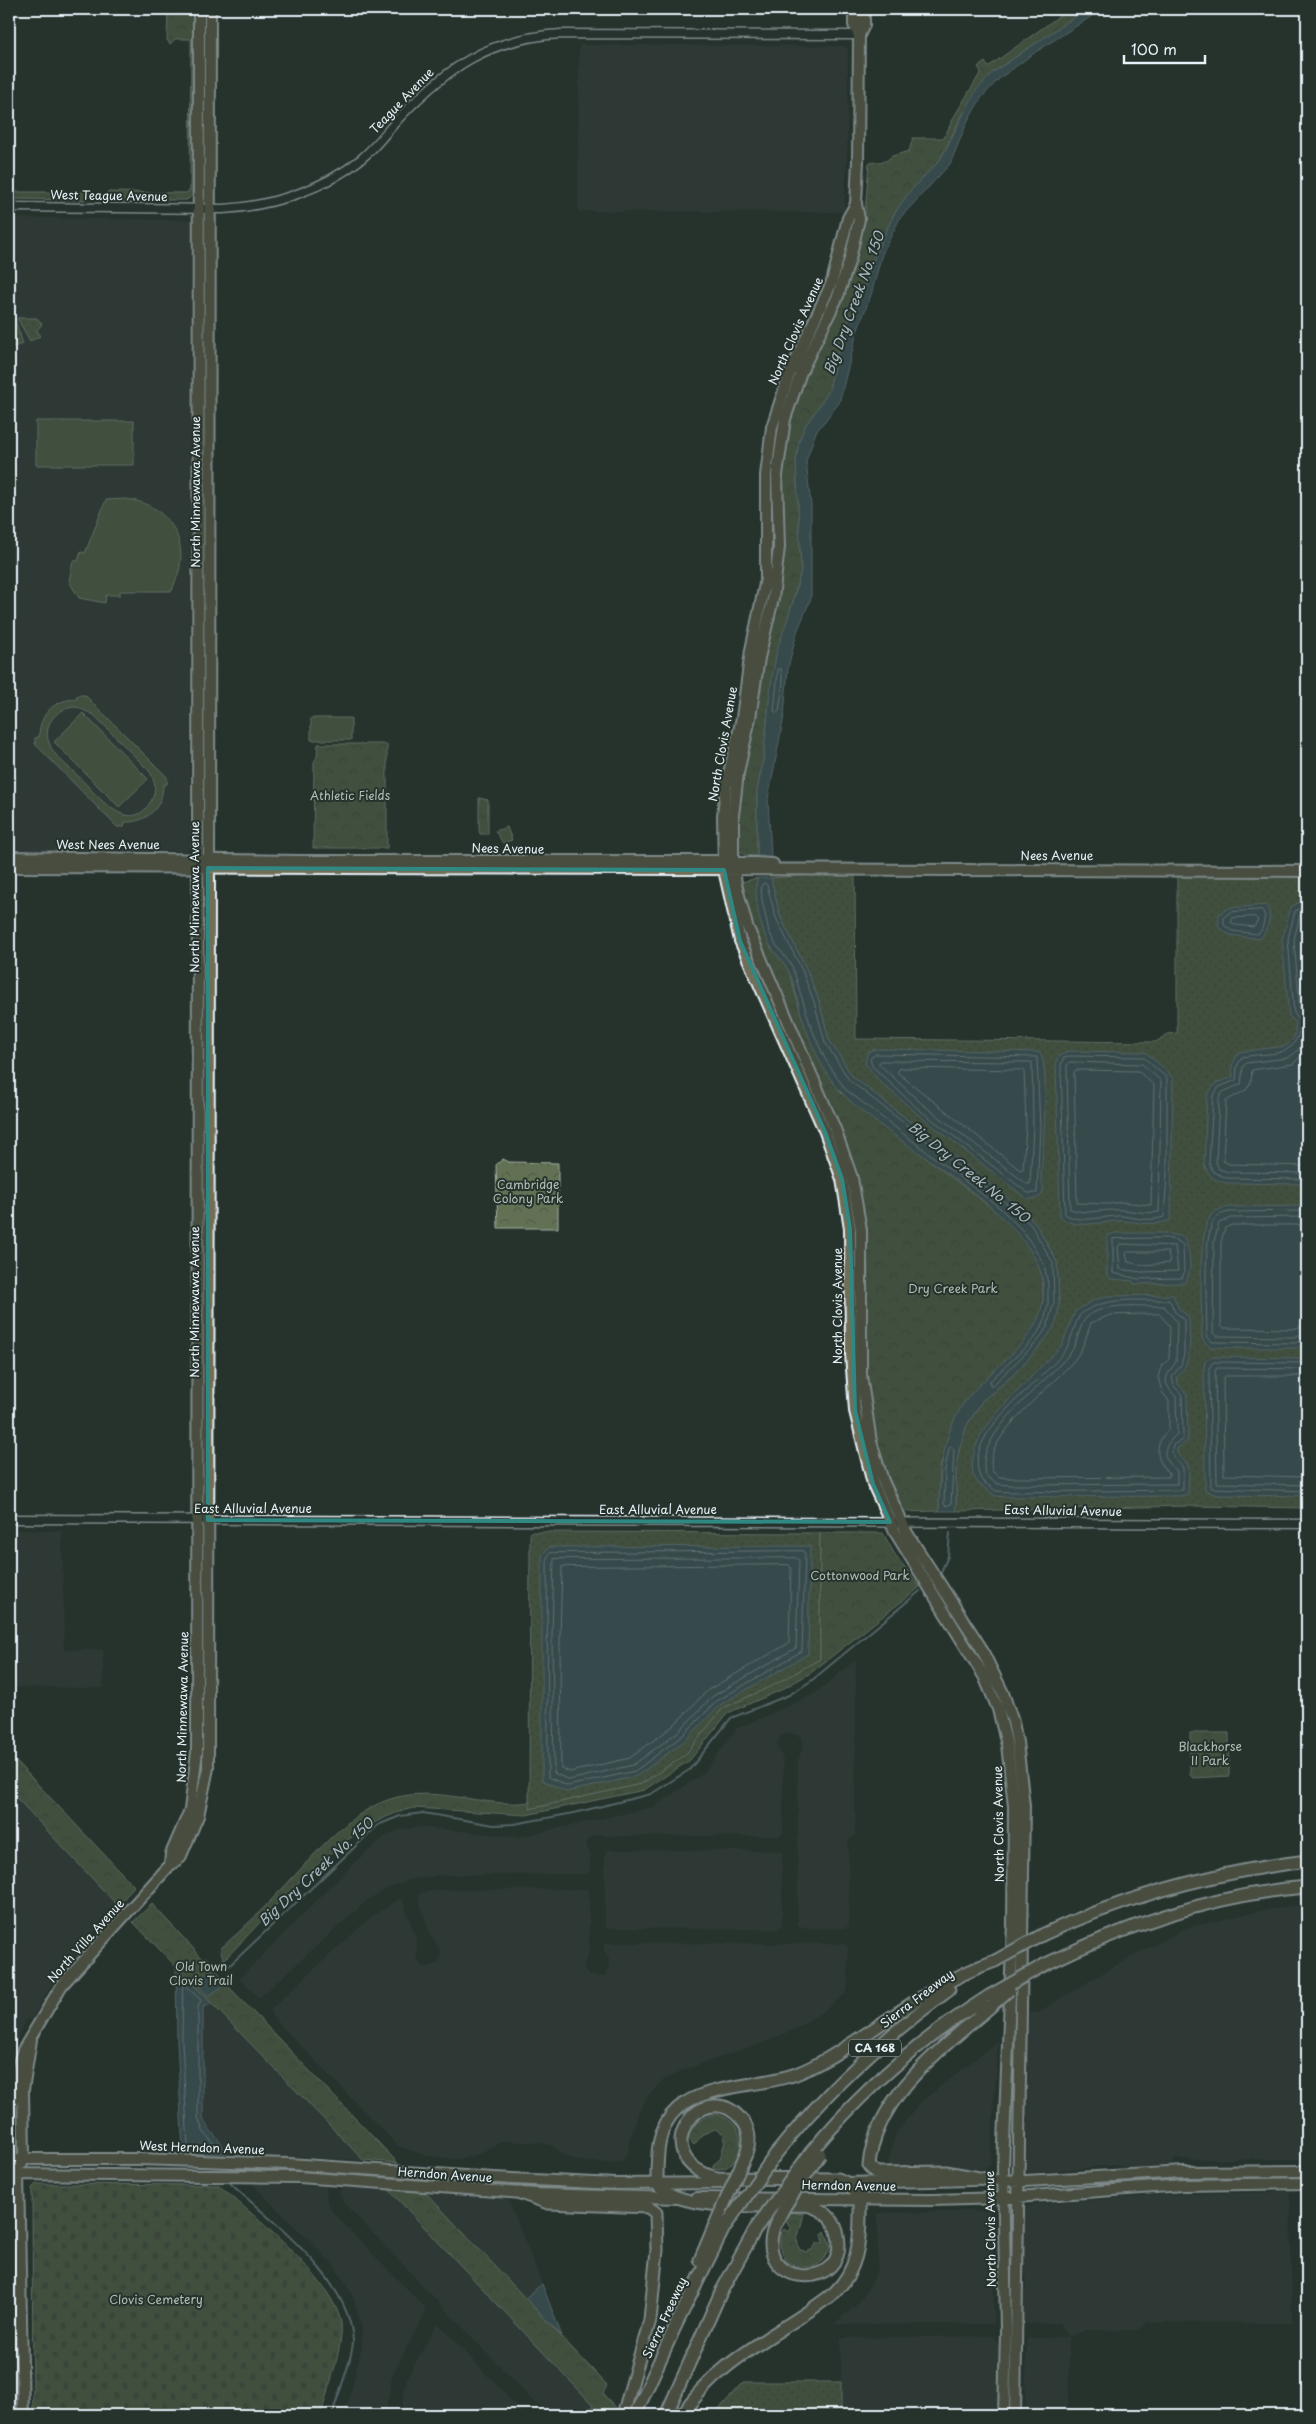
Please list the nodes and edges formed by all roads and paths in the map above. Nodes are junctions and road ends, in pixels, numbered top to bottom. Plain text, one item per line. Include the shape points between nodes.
1 (199, 9) edge
2 (210, 9) edge
3 (854, 9) edge
4 (864, 9) edge
5 (859, 35) junction
6 (9, 207) edge
7 (204, 209) junction
8 (199, 367) junction
9 (209, 449) junction
10 (203, 705) junction
11 (9, 857) edge
12 (27, 857) junction
13 (9, 862) edge
14 (203, 864) junction
15 (729, 866) junction
16 (9, 867) edge
17 (1307, 871) edge
18 (851, 1300) junction
19 (861, 1375) junction
20 (9, 1519) edge
21 (202, 1520) junction
22 (890, 1522) junction
23 (901, 1522) junction
24 (1307, 1524) edge
25 (968, 1646) junction
26 (1003, 1693) junction
27 (1307, 1861) edge
28 (170, 1865) joint
29 (1307, 1887) edge
30 (994, 1961) junction
31 (1009, 1981) junction
32 (990, 2001) junction
33 (31, 2040) junction
34 (1021, 2048) junction
35 (1006, 2055) junction
36 (1019, 2112) junction
37 (815, 2153) junction
38 (10, 2159) edge
39 (24, 2159) junction
40 (395, 2170) joint
41 (1260, 2170) junction
42 (1307, 2170) edge
43 (1184, 2172) junction
44 (13, 2174) edge
45 (990, 2180) junction
46 (1002, 2180) junction
47 (1018, 2181) junction
48 (847, 2182) junction
49 (391, 2183) joint
50 (1307, 2183) edge
51 (657, 2184) junction
52 (1183, 2185) junction
53 (1098, 2191) junction
54 (520, 2193) junction
55 (1017, 2197) junction
56 (682, 2198) junction
57 (1003, 2198) junction
58 (860, 2199) junction
59 (719, 2228) junction
60 (1004, 2266) junction
61 (1016, 2330) junction
62 (637, 2411) edge
63 (23, 2415) edge
64 (623, 2415) edge
65 (666, 2415) edge
66 (682, 2415) edge
67 (1004, 2415) edge
68 (1014, 2415) edge

1 - 7 main road, North Minnewawa Avenue
2 - 7 main road, North Minnewawa Avenue
3 - 5 main road, North Clovis Avenue via 854,25
4 - 5 main road, North Clovis Avenue via 864,25
5 - 7 street, Teague Avenue via 561,34 509,42 477,54 442,76 368,153 334,177 279,199 245,207
5 - 15 main road, North Clovis Avenue via 856,204 859,219 845,278 801,372 785,419 777,475 779,547 773,599 738,773
6 - 7 street, West Teague Avenue
7 - 8 main road, North Minnewawa Avenue
7 - 9 main road, North Minnewawa Avenue
8 - 9 main road via 204,372 204,425
8 - 10 main road, North Minnewawa Avenue
9 - 10 main road, North Minnewawa Avenue
10 - 14 main road, North Minnewawa Avenue
11 - 12 main road, West Nees Avenue
12 - 13 street via 23,862
12 - 14 main road, West Nees Avenue
14 - 15 main road, Nees Avenue
14 - 16 main road, West Nees Avenue
14 - 21 main road, North Minnewawa Avenue
15 - 17 main road, Nees Avenue
15 - 18 main road, North Clovis Avenue via 740,941 825,1132 842,1179 850,1229
15 - 19 main road, North Clovis Avenue via 747,926 835,1129 852,1178 861,1230
18 - 19 main road via 856,1307 856,1354
18 - 22 main road, North Clovis Avenue via 855,1411 873,1484
19 - 23 main road, North Clovis Avenue via 871,1442
20 - 21 street, East Alluvial Avenue
21 - 22 street, East Alluvial Avenue
21 - 28 main road, North Minnewawa Avenue via 197,1767 190,1810 171,1854
22 - 23 street, East Alluvial Avenue
22 - 25 main road, North Clovis Avenue
23 - 24 street, East Alluvial Avenue
23 - 26 main road, North Clovis Avenue via 980,1646
25 - 26 main road via 977,1651 993,1682
25 - 31 main road, North Clovis Avenue via 998,1709 1010,1763 1014,1806
26 - 34 main road, North Clovis Avenue via 1015,1729 1024,1792
27 - 30 highway, Sierra Freeway / CA 168, bridge via 1228,1872 1106,1907 1044,1934
28 - 33 main road, North Villa Avenue via 62,1985 45,2010
29 - 32 highway, CA 168, bridge via 1254,1894 1164,1916 1114,1933 1044,1965
30 - 51 highway via 972,1968 820,2063 796,2074 703,2095 688,2102 668,2119 660,2137
30 - 59 highway, Sierra Freeway / CA 168, bridge via 910,2018 853,2067 774,2155
31 - 34 main road via 1015,2008 1014,2042
31 - 35 main road, North Clovis Avenue
32 - 37 highway, CA 168 via 929,2036 872,2086
32 - 45 highway via 894,2100 882,2121 869,2166 879,2174 946,2172
33 - 38 main road, North Villa Avenue via 20,2058 14,2089
33 - 39 main road, North Villa Avenue via 23,2090
34 - 36 main road, North Clovis Avenue
35 - 36 main road via 1014,2060 1013,2085
35 - 46 main road, North Clovis Avenue
36 - 47 main road, North Clovis Avenue
37 - 56 highway, bridge via 785,2206 775,2225 771,2247 783,2269 799,2276 823,2273 833,2262 838,2248 837,2234 828,2216 815,2207 806,2205 714,2206
37 - 65 highway, CA 168, bridge via 756,2228 721,2292
38 - 39 main road, West Herndon Avenue
38 - 44 main road, North Villa Avenue
39 - 40 main road, West Herndon Avenue via 138,2159
39 - 44 main road, North Villa Avenue
40 - 51 main road, Herndon Avenue via 555,2182
41 - 42 main road, Herndon Avenue
41 - 43 main road, Herndon Avenue
41 - 52 main road via 1238,2177 1189,2178
43 - 47 main road, Herndon Avenue
43 - 53 main road via 1173,2179 1130,2181
44 - 49 main road, West Herndon Avenue via 233,2175
44 - 63 main road, North Villa Avenue
45 - 46 main road, Herndon Avenue
45 - 48 main road, Herndon Avenue
46 - 47 main road, Herndon Avenue
46 - 57 main road, North Clovis Avenue
47 - 55 main road, North Clovis Avenue
48 - 51 main road, Herndon Avenue
48 - 58 highway
48 - 59 highway, bridge via 838,2179 717,2178 702,2174 692,2167 682,2150 680,2137 690,2117 704,2108 716,2106 732,2110 748,2130 746,2154
49 - 54 main road, Herndon Avenue
50 - 52 main road, Herndon Avenue
51 - 56 highway via 663,2191
52 - 53 main road, Herndon Avenue
53 - 55 main road, Herndon Avenue
54 - 56 main road, Herndon Avenue
54 - 64 highway via 548,2203 648,2207 656,2213 654,2294 645,2343
55 - 57 main road, Herndon Avenue
55 - 61 main road, North Clovis Avenue
56 - 58 main road, Herndon Avenue
57 - 58 main road, Herndon Avenue
57 - 60 main road, North Clovis Avenue
58 - 66 highway via 859,2244 853,2269 846,2281 823,2302 733,2362 701,2390
59 - 62 highway, Sierra Freeway / CA 168
60 - 61 main road via 1011,2324
60 - 67 main road, North Clovis Avenue
61 - 68 main road, North Clovis Avenue

